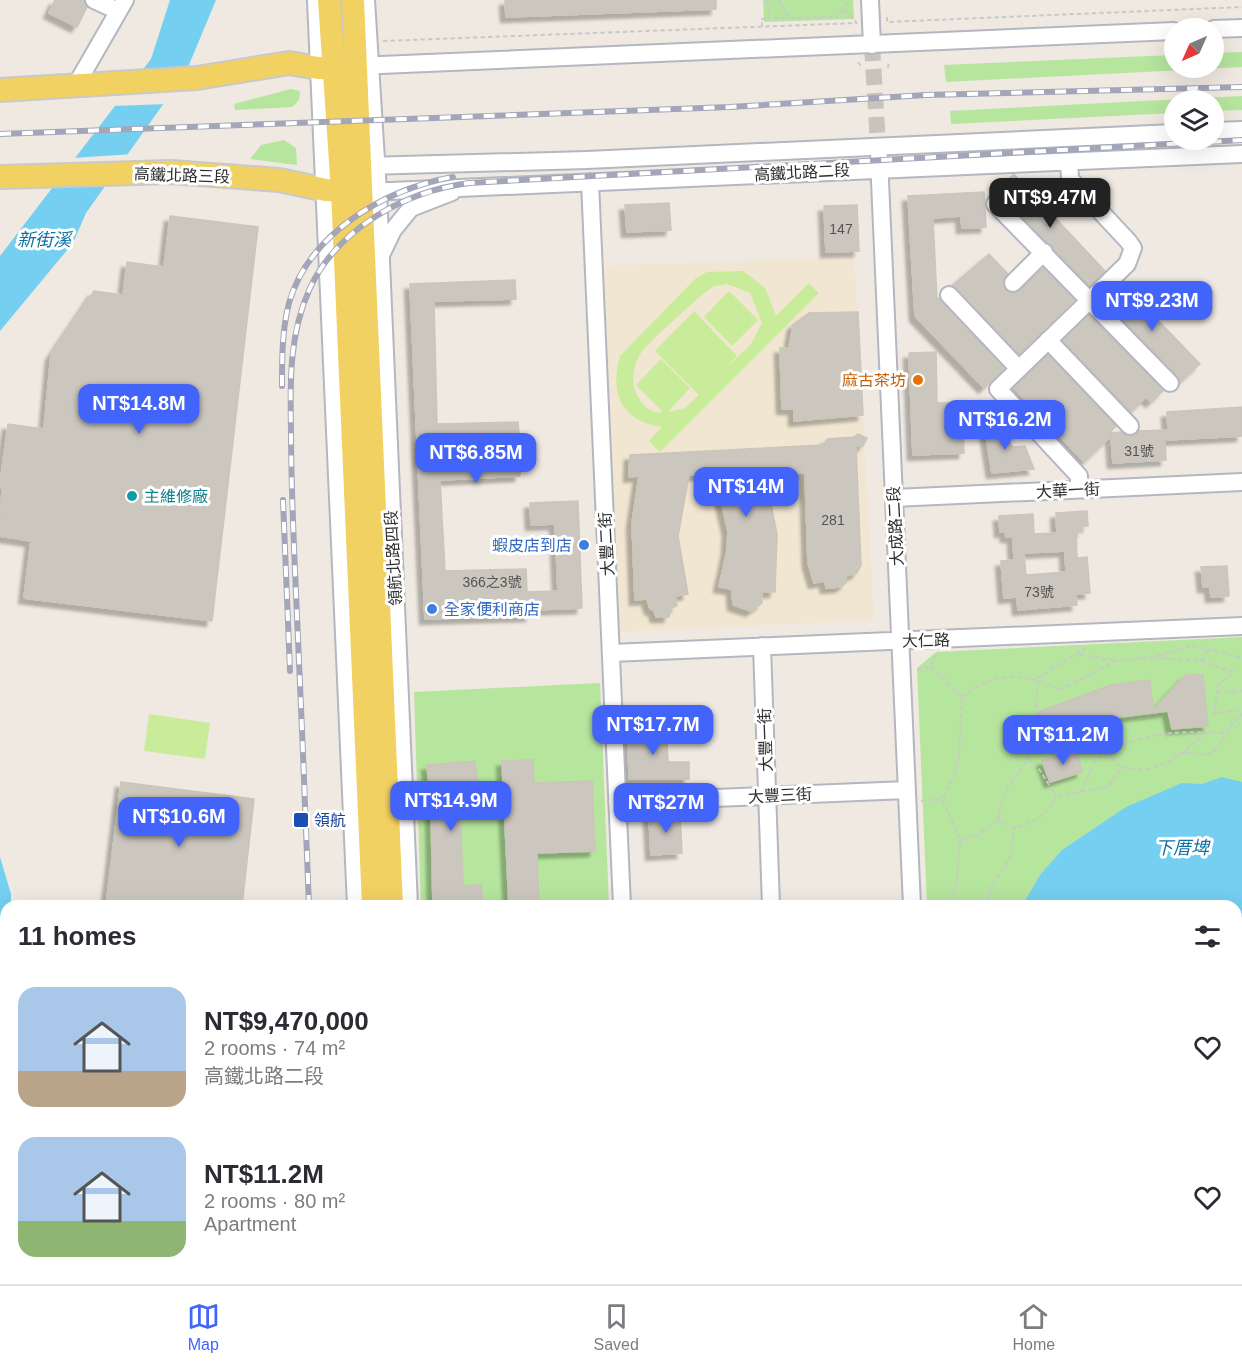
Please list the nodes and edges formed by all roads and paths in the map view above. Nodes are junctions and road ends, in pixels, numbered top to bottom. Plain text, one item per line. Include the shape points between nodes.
1 (94, 0) edge
2 (316, 0) edge
3 (329, 0) edge
4 (353, 0) edge
5 (366, 0) edge
6 (767, 0) edge
7 (778, 0) edge
8 (850, 0) edge
9 (870, 0) edge
10 (121, 5) edge
11 (1242, 6) edge
12 (843, 10) junction
13 (886, 11) dead end
14 (768, 18) junction
15 (789, 18) junction
16 (762, 27) junction
17 (1242, 28) edge
18 (1224, 29) edge
19 (1164, 31) edge
20 (379, 40) dead end
21 (872, 45) junction
22 (889, 61) dead end
23 (858, 62) dead end
24 (344, 67) junction
25 (862, 68) dead end
26 (888, 68) dead end
27 (0, 90) edge
28 (83, 90) junction
29 (0, 102) edge
30 (1242, 130) edge
31 (1224, 131) edge
32 (1164, 133) edge
33 (878, 145) junction
34 (1242, 154) edge
35 (1069, 162) junction
36 (879, 168) junction
37 (12, 172) edge
38 (351, 179) junction
39 (590, 182) junction
40 (465, 187) junction
41 (995, 204) dead end
42 (1044, 252) junction
43 (380, 256) junction
44 (1013, 283) dead end
45 (950, 295) dead end
46 (1091, 299) junction
47 (1048, 340) junction
48 (1019, 369) junction
49 (1170, 383) dead end
50 (1130, 426) dead end
51 (1242, 482) edge
52 (1079, 489) junction
53 (894, 498) junction
54 (1242, 626) edge
55 (900, 641) junction
56 (1094, 642) dead end
57 (1182, 642) dead end
58 (762, 646) junction
59 (1192, 646) junction
60 (1207, 651) junction
61 (611, 652) junction
62 (1079, 653) junction
63 (936, 655) dead end
64 (1153, 657) junction
65 (1242, 658) edge
66 (1115, 661) junction
67 (1201, 661) junction
68 (931, 666) junction
69 (913, 670) dead end
70 (1038, 678) junction
71 (1242, 691) edge
72 (1217, 693) junction
73 (962, 697) junction
74 (1242, 710) edge
75 (1242, 714) edge
76 (1206, 732) junction
77 (1226, 733) junction
78 (1184, 752) junction
79 (1106, 753) junction
80 (1028, 758) junction
81 (1122, 767) junction
82 (1081, 792) junction
83 (767, 796) junction
84 (913, 796) junction
85 (1056, 796) junction
86 (942, 800) junction
87 (617, 802) junction
88 (998, 820) junction
89 (1014, 828) junction
90 (960, 840) junction
91 (356, 900) edge
92 (373, 900) edge
93 (392, 900) edge
94 (409, 900) edge
95 (622, 900) edge
96 (771, 900) edge
97 (912, 900) edge
98 (952, 900) edge
99 (988, 900) edge

1 - 10 street
2 - 24 street
3 - 24 main road
4 - 24 main road
5 - 24 street
6 - 14 path
7 - 15 path
8 - 12 path
9 - 21 street
10 - 28 street
11 - 13 path via 887,21
12 - 15 path via 837,16
12 - 16 path via 857,23
14 - 15 path
14 - 16 path via 762,19
16 - 20 path via 389,43
17 - 18 street
19 - 21 street
21 - 24 street
22 - 26 path
23 - 25 path
24 - 28 main road via 285,80
24 - 38 main road, 領航北路四段
24 - 38 street, 領航北路四段
27 - 28 main road
28 - 29 main road
30 - 31 street
32 - 33 street, 高鐵北路二段
33 - 36 street, 大成路二段
33 - 38 street, 高鐵北路二段 via 587,160
34 - 35 street, 高鐵北路二段
35 - 36 street, 高鐵北路二段
35 - 46 street via 1070,179 1133,248 1127,264
36 - 39 street, 高鐵北路二段
36 - 53 street, 大成路二段
37 - 38 main road, 高鐵北路三段 via 126,167 279,180
38 - 40 street, 高鐵北路二段
38 - 43 street, 領航北路四段
38 - 91 street, 領航北路四段
38 - 92 main road, 領航北路四段
38 - 93 main road, 領航北路四段
39 - 40 street, 高鐵北路二段
39 - 61 street, 大豐二街
40 - 43 street via 411,208 393,230
41 - 42 street
42 - 44 street
42 - 46 street
43 - 94 street, 領航北路四段
45 - 48 street
46 - 47 street
46 - 49 street
47 - 48 street
47 - 50 street
48 - 52 street via 998,389 1079,476
51 - 52 street, 大華一街
52 - 53 street, 大華一街
53 - 55 street, 大成路二段
54 - 55 street, 大仁路
55 - 58 street, 大仁路
55 - 84 street, 大成路二段
56 - 62 path
57 - 59 path
58 - 61 street, 大仁路
58 - 83 street, 大豐一街
59 - 60 path
59 - 64 path
60 - 65 path
60 - 67 path
61 - 87 street, 大豐二街
62 - 66 path
62 - 70 path
63 - 68 path
64 - 66 path
64 - 67 path
66 - 70 path via 1060,690
67 - 72 path via 1234,672 1218,685
68 - 69 path
68 - 73 path
70 - 73 path via 1006,677 974,686
70 - 80 path via 1033,750
71 - 72 path
72 - 74 path via 1214,713
73 - 86 path via 958,754
75 - 77 path
76 - 77 path
76 - 78 path
76 - 79 path via 1152,734
77 - 78 path via 1215,751 1200,756
78 - 81 path via 1166,764
79 - 81 path
79 - 82 path via 1095,759
80 - 85 path
80 - 88 path via 1003,796
81 - 82 path via 1108,787
82 - 85 path
83 - 84 street, 大豐三街
83 - 87 street, 大豐三街
83 - 96 street, 大豐一街
84 - 86 path
84 - 97 street, 大成路二段
85 - 89 path via 1036,823
86 - 90 path
87 - 95 street, 大豐二街
88 - 89 path
88 - 90 path via 978,835
89 - 99 path via 1011,856 990,889
90 - 98 path

